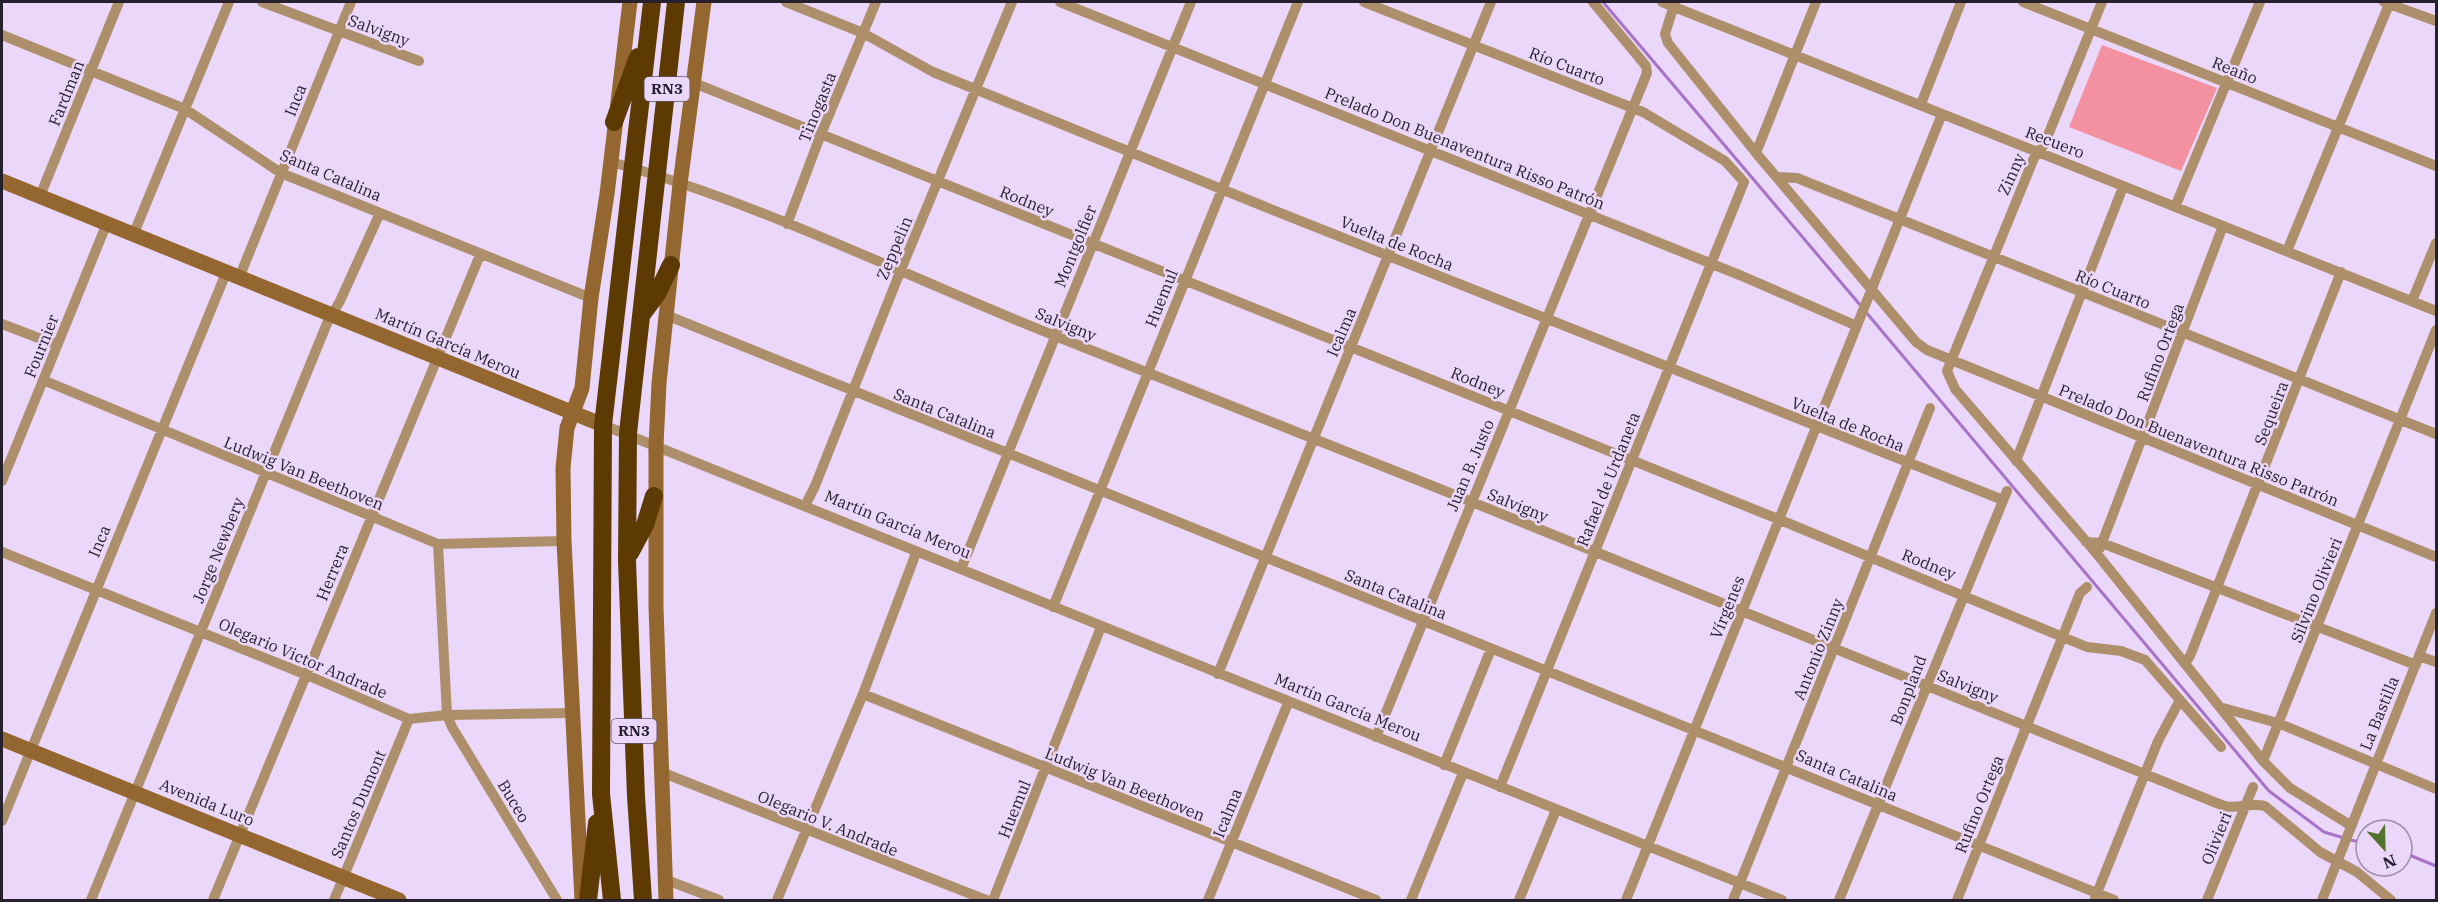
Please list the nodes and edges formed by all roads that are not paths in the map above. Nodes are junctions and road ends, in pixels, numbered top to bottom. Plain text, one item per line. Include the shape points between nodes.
1 (119, 2) edge
2 (229, 2) edge
3 (262, 2) edge
4 (351, 2) edge
5 (630, 2) edge
6 (652, 2) edge
7 (676, 2) edge
8 (705, 2) edge
9 (786, 2) edge
10 (876, 2) edge
11 (1012, 2) edge
12 (1060, 2) edge
13 (1191, 2) edge
14 (1298, 2) edge
15 (1364, 2) edge
16 (1491, 2) edge
17 (1593, 2) edge
18 (1662, 2) edge
19 (1816, 2) edge
20 (1961, 2) edge
21 (2023, 2) edge
22 (2102, 2) edge
23 (2260, 2) edge
24 (2388, 2) edge
25 (1674, 4) edge
26 (2436, 21) edge
27 (649, 27) junction
28 (2091, 29) junction
29 (339, 32) junction
30 (863, 33) junction
31 (2, 35) edge
32 (1474, 45) junction
33 (1173, 47) junction
34 (1795, 54) junction
35 (418, 61) dead end
36 (91, 72) junction
37 (2227, 82) junction
38 (694, 83) junction
39 (1264, 83) junction
40 (975, 89) junction
41 (1921, 104) junction
42 (1632, 107) junction
43 (185, 109) junction
44 (1942, 114) junction
45 (614, 122) junction
46 (2339, 129) junction
47 (821, 134) junction
48 (1431, 150) junction
49 (1129, 151) junction
50 (2039, 152) junction
51 (1756, 153) junction
52 (611, 162) junction
53 (2436, 166) edge
54 (632, 168) junction
55 (281, 173) junction
56 (658, 176) junction
57 (1777, 177) junction
58 (2, 181) edge
59 (938, 182) junction
60 (1744, 182) joint
61 (680, 184) junction
62 (2123, 186) junction
63 (1223, 188) junction
64 (40, 196) junction
65 (2175, 207) junction
66 (380, 213) junction
67 (1588, 215) junction
68 (1900, 219) junction
69 (107, 223) junction
70 (788, 224) junction
71 (2223, 226) junction
72 (134, 233) junction
73 (1093, 243) junction
74 (2436, 243) edge
75 (2287, 250) junction
76 (480, 255) junction
77 (1389, 255) junction
78 (1993, 256) junction
79 (1711, 263) junction
80 (671, 265) junction
81 (900, 272) junction
82 (2341, 272) junction
83 (232, 275) junction
84 (1185, 280) junction
85 (1873, 290) junction
86 (2083, 294) junction
87 (591, 298) junction
88 (2412, 302) junction
89 (2436, 311) edge
90 (333, 313) junction
91 (642, 314) junction
92 (666, 315) junction
93 (1547, 320) junction
94 (2, 324) edge
95 (1857, 326) junction
96 (2436, 330) edge
97 (2183, 333) junction
98 (1055, 336) junction
99 (57, 345) junction
100 (1351, 346) junction
101 (436, 358) junction
102 (1950, 360) junction
103 (1670, 368) junction
104 (1148, 371) junction
105 (43, 380) junction
106 (2300, 381) junction
107 (853, 392) junction
108 (2041, 398) junction
109 (1930, 408) dead end
110 (1510, 411) junction
111 (573, 414) junction
112 (2402, 421) junction
113 (603, 425) junction
114 (1815, 427) junction
115 (161, 430) junction
116 (628, 434) junction
117 (2436, 434) edge
118 (2143, 438) junction
119 (1313, 439) junction
120 (656, 446) junction
121 (1007, 454) junction
122 (6, 459) edge
123 (1631, 460) junction
124 (2016, 461) junction
125 (1908, 464) junction
126 (265, 473) junction
127 (2, 481) edge
128 (2258, 486) junction
129 (1100, 491) junction
130 (2005, 495) joint
131 (654, 496) junction
132 (1470, 502) junction
133 (805, 506) junction
134 (370, 517) junction
135 (1778, 519) junction
136 (2358, 525) junction
137 (564, 541) junction
138 (2086, 542) junction
139 (438, 543) junction
140 (2102, 543) junction
141 (2, 552) edge
142 (916, 553) junction
143 (1595, 553) junction
144 (2097, 554) junction
145 (1871, 557) junction
146 (2436, 557) edge
147 (1265, 558) junction
148 (627, 561) junction
149 (961, 569) junction
150 (2087, 587) dead end
151 (2217, 588) junction
152 (95, 590) junction
153 (1964, 595) junction
154 (1053, 607) junction
155 (1742, 611) junction
156 (2436, 613) edge
157 (1422, 620) junction
158 (1101, 627) junction
159 (2317, 628) junction
160 (201, 632) junction
161 (2063, 636) junction
162 (1834, 648) junction
163 (1491, 649) junction
164 (2417, 661) junction
165 (2436, 662) edge
166 (2185, 663) junction
167 (1545, 671) junction
168 (1218, 674) junction
169 (307, 675) junction
170 (1926, 685) junction
171 (863, 694) junction
172 (2180, 700) junction
173 (1288, 704) junction
174 (2223, 708) junction
175 (572, 713) junction
176 (447, 715) junction
177 (410, 719) junction
178 (2278, 723) junction
179 (2027, 727) junction
180 (1695, 729) junction
181 (1376, 737) junction
182 (2, 739) edge
183 (2220, 747) dead end
184 (30, 750) junction
185 (2263, 761) junction
186 (2375, 763) junction
187 (1444, 765) junction
188 (1787, 766) junction
189 (1046, 768) junction
190 (661, 772) junction
191 (1463, 773) junction
192 (2144, 774) junction
193 (1500, 787) junction
194 (2253, 787) dead end
195 (2436, 789) edge
196 (135, 792) junction
197 (601, 794) junction
198 (1878, 804) junction
199 (2244, 807) junction
200 (1556, 810) junction
201 (2, 821) edge
202 (2350, 825) junction
203 (806, 831) junction
204 (239, 835) junction
205 (1231, 843) junction
206 (1978, 845) junction
207 (1647, 846) junction
208 (2337, 863) junction
209 (641, 874) junction
210 (343, 879) junction
211 (664, 879) junction
212 (1740, 883) junction
213 (2095, 897) edge
214 (91, 900) edge
215 (213, 900) edge
216 (334, 900) edge
217 (399, 900) edge
218 (556, 900) edge
219 (582, 900) edge
220 (588, 900) edge
221 (612, 900) edge
222 (643, 900) edge
223 (651, 900) edge
224 (666, 900) edge
225 (719, 900) edge
226 (777, 900) edge
227 (986, 900) edge
228 (993, 900) edge
229 (1208, 900) edge
230 (1376, 900) edge
231 (1411, 900) edge
232 (1519, 900) edge
233 (1626, 900) edge
234 (1733, 900) edge
235 (1782, 900) edge
236 (1839, 900) edge
237 (1957, 900) edge
238 (2114, 900) edge
239 (2207, 900) edge
240 (2322, 900) edge
241 (2391, 900) edge

1 - 36 street, Fardman
2 - 43 street
3 - 29 street, Salvigny
4 - 29 street, Inca
5 - 45 street
6 - 27 highway, RN3
7 - 56 highway, RN3
8 - 38 street
9 - 30 street, Vuelta de Rocha
10 - 30 street, Tinogasta
11 - 40 street, Zeppelin
12 - 33 street, Prelado Don Buenaventura Risso Patrón
13 - 33 street, Montgolfier
14 - 39 street, Huemul
15 - 32 street, Río Cuarto
16 - 32 street, Icalma
17 - 42 street, Juan B. Justo via 1646,66 1647,73
18 - 25 street, Recuero
19 - 34 street
20 - 41 street
21 - 28 street, Reaño
22 - 28 street, Zinny
23 - 37 street
24 - 26 street
24 - 46 street
25 - 34 street, Recuero
25 - 51 street, Prelado Don Buenaventura Risso Patrón via 1665,34 1668,43
27 - 45 highway
27 - 54 highway, RN3
28 - 37 street, Reaño
28 - 50 street, Zinny
29 - 35 street, Salvigny
29 - 55 street, Inca
30 - 40 street, Vuelta de Rocha via 933,72
30 - 47 street, Tinogasta
31 - 36 street, Santa Catalina
32 - 42 street, Río Cuarto
32 - 48 street, Icalma
33 - 39 street, Prelado Don Buenaventura Risso Patrón
33 - 49 street, Montgolfier
34 - 41 street, Recuero
34 - 51 street
36 - 43 street, Santa Catalina
36 - 64 street, Fardman
37 - 46 street, Reaño
37 - 65 street
38 - 47 street, Rodney
38 - 61 street
39 - 48 street, Prelado Don Buenaventura Risso Patrón
39 - 63 street, Huemul
40 - 49 street, Vuelta de Rocha
40 - 59 street, Zeppelin
41 - 44 street, Recuero
42 - 60 street, Río Cuarto via 1725,161
42 - 67 street, Juan B. Justo
43 - 55 street, Santa Catalina
43 - 72 street
44 - 50 street, Recuero
44 - 68 street
45 - 52 street
46 - 53 street, Reaño
46 - 75 street
47 - 59 street, Rodney
47 - 70 street, Tinogasta
48 - 67 street, Prelado Don Buenaventura Risso Patrón
48 - 77 street, Icalma
49 - 63 street, Vuelta de Rocha
49 - 73 street, Montgolfier
50 - 62 street, Recuero
50 - 78 street, Zinny
51 - 57 street, Prelado Don Buenaventura Risso Patrón
52 - 54 street, Salvigny
52 - 87 street
54 - 56 street, Salvigny
54 - 113 highway, RN3
55 - 66 street, Santa Catalina
55 - 83 street, Inca
56 - 61 street, Salvigny
56 - 91 highway, RN3
57 - 68 street, Río Cuarto via 1797,178
57 - 85 street, Prelado Don Buenaventura Risso Patrón
58 - 64 street, Martín García Merou
59 - 73 street, Rodney
59 - 81 street, Zeppelin
60 - 79 street, Rafael de Urdaneta
61 - 70 street, Salvigny
61 - 80 street
62 - 65 street, Recuero
62 - 86 street
63 - 77 street, Vuelta de Rocha
63 - 84 street, Huemul
64 - 69 street, Martín García Merou
65 - 71 street, Recuero
66 - 76 street, Santa Catalina
66 - 90 street, Jorge Newbery
67 - 79 street, Prelado Don Buenaventura Risso Patrón
67 - 93 street, Juan B. Justo
68 - 78 street, Río Cuarto
68 - 85 street
69 - 72 street, Martín García Merou
69 - 99 street, Fournier
70 - 81 street, Salvigny
71 - 75 street, Recuero
71 - 97 street, Rufino Ortega
72 - 83 street, Martín García Merou
73 - 84 street, Rodney
73 - 98 street, Montgolfier
74 - 88 street
75 - 82 street, Recuero
76 - 87 street, Santa Catalina
76 - 101 street, Herrera
77 - 93 street, Vuelta de Rocha
77 - 100 street, Icalma
78 - 86 street, Río Cuarto
78 - 102 street, Zinny
79 - 95 street, Prelado Don Buenaventura Risso Patrón
79 - 103 street, Rafael de Urdaneta
80 - 91 highway
80 - 92 street
81 - 98 street, Salvigny
81 - 107 street, Zeppelin
82 - 88 street, Recuero
82 - 106 street, Sequeira
83 - 90 street, Martín García Merou
83 - 115 street, Inca
84 - 100 street, Rodney
84 - 104 street, Huemul
85 - 95 street, Vírgenes
85 - 102 street, Prelado Don Buenaventura Risso Patrón via 1916,342
86 - 97 street, Río Cuarto
86 - 108 street
87 - 111 street via 582,388
88 - 89 street, Recuero
90 - 101 street, Martín García Merou
90 - 126 street, Jorge Newbery
91 - 116 highway, RN3
92 - 107 street, Santa Catalina
92 - 120 street
93 - 103 street, Vuelta de Rocha
93 - 110 street, Juan B. Justo
94 - 99 street
95 - 114 street, Vírgenes
96 - 112 street, Silvino Olivieri
97 - 106 street, Río Cuarto
97 - 118 street, Rufino Ortega
98 - 104 street, Salvigny
98 - 121 street, Montgolfier
99 - 105 street, Fournier
100 - 110 street, Rodney
100 - 119 street, Icalma
101 - 111 street, Martín García Merou
101 - 134 street, Herrera
102 - 108 street, Prelado Don Buenaventura Risso Patrón
102 - 124 street via 1950,383
103 - 114 street, Vuelta de Rocha
103 - 123 street, Rafael de Urdaneta
104 - 119 street, Salvigny
104 - 129 street, Huemul
105 - 115 street, Ludwig Van Beethoven
105 - 122 street, Fournier
106 - 112 street, Río Cuarto
106 - 128 street, Sequeira
107 - 121 street, Santa Catalina
107 - 133 street, Zeppelin
108 - 118 street, Prelado Don Buenaventura Risso Patrón
108 - 124 street
109 - 125 street, Antonio Zinny
110 - 123 street, Rodney
110 - 132 street, Juan B. Justo
111 - 113 street, Martín García Merou
111 - 137 street via 567,428 563,468
112 - 117 street, Río Cuarto
112 - 136 street, Silvino Olivieri
113 - 116 street, Martín García Merou
113 - 197 highway, RN3
114 - 125 street, Vuelta de Rocha
114 - 135 street, Vírgenes
115 - 126 street, Ludwig Van Beethoven
115 - 152 street, Inca
116 - 120 street, Martín García Merou
116 - 148 highway, RN3
118 - 128 street, Prelado Don Buenaventura Risso Patrón
118 - 140 street, Rufino Ortega
119 - 132 street, Salvigny
119 - 147 street, Icalma
120 - 131 street
120 - 133 street, Martín García Merou
121 - 129 street, Santa Catalina
121 - 149 street, Montgolfier
122 - 127 street, Fournier
123 - 135 street, Rodney
123 - 143 street, Rafael de Urdaneta
124 - 138 street
125 - 130 street, Vuelta de Rocha
125 - 145 street, Antonio Zinny
126 - 134 street, Ludwig Van Beethoven
126 - 160 street, Jorge Newbery
128 - 136 street, Prelado Don Buenaventura Risso Patrón
128 - 151 street, Sequeira
129 - 147 street, Santa Catalina
129 - 154 street, Huemul
130 - 153 street, Bonpland
131 - 148 highway
131 - 190 street
132 - 143 street, Salvigny
132 - 157 street, Juan B. Justo
133 - 142 street, Martín García Merou
134 - 139 street, Ludwig Van Beethoven
134 - 169 street, Herrera
135 - 145 street, Rodney
135 - 155 street, Vírgenes
136 - 146 street, Prelado Don Buenaventura Risso Patrón
136 - 159 street, Silvino Olivieri
137 - 139 street, Ludwig Van Beethoven
137 - 175 street
138 - 140 street
138 - 144 street
139 - 176 street
140 - 144 street, Rufino Ortega
140 - 151 street
141 - 152 street, Olegario Victor Andrade
142 - 149 street, Martín García Merou
142 - 171 street
143 - 155 street, Salvigny
143 - 167 street, Rafael de Urdaneta
144 - 166 street
145 - 153 street, Rodney
145 - 162 street, Antonio Zinny
147 - 157 street, Santa Catalina
147 - 168 street, Icalma
148 - 209 highway, RN3
149 - 154 street, Martín García Merou
150 - 161 street, Rufino Ortega via 2080,593
151 - 159 street
151 - 166 street, Sequeira
152 - 160 street, Olegario Victor Andrade
152 - 184 street, Inca
153 - 161 street, Rodney
153 - 170 street, Bonpland
154 - 158 street, Martín García Merou
155 - 162 street, Salvigny
155 - 180 street, Vírgenes
156 - 164 street, La Bastilla
157 - 163 street, Santa Catalina
157 - 181 street, Juan B. Justo
158 - 168 street, Martín García Merou
158 - 189 street, Huemul
159 - 164 street
159 - 178 street, Silvino Olivieri
160 - 169 street, Olegario Victor Andrade
160 - 196 street, Jorge Newbery
161 - 172 street, Rodney via 2087,647 2121,651 2145,660
161 - 179 street, Rufino Ortega
162 - 170 street, Salvigny
162 - 188 street, Antonio Zinny
163 - 167 street, Santa Catalina
163 - 187 street
164 - 165 street
164 - 186 street, La Bastilla
166 - 174 street
167 - 180 street, Santa Catalina
167 - 193 street, Rafael de Urdaneta
168 - 173 street, Martín García Merou
169 - 177 street, Olegario Victor Andrade
169 - 204 street, Herrera
170 - 179 street, Salvigny
170 - 198 street, Bonpland
171 - 189 street, Ludwig Van Beethoven
171 - 203 street
172 - 183 street, Rodney
172 - 192 street
173 - 181 street, Martín García Merou
173 - 205 street, Icalma
174 - 178 street
174 - 185 street
175 - 176 street, Olegario Victor Andrade
175 - 219 street
176 - 177 street, Olegario Victor Andrade
176 - 218 street, Buceo
177 - 210 street, Santos Dumont
178 - 185 street, Silvino Olivieri
178 - 186 street
179 - 192 street, Salvigny
179 - 206 street, Rufino Ortega
180 - 188 street, Santa Catalina
180 - 207 street, Vírgenes
181 - 187 street, Martín García Merou
182 - 184 street, Avenida Luro
184 - 196 street, Avenida Luro
184 - 201 street, Inca
185 - 202 street via 2290,788
186 - 195 street
186 - 202 street, La Bastilla
187 - 191 street, Martín García Merou
188 - 198 street, Santa Catalina
188 - 212 street, Antonio Zinny
189 - 205 street, Ludwig Van Beethoven
189 - 228 street, Huemul
190 - 203 street, Olegario V. Andrade
190 - 211 street
191 - 193 street, Martín García Merou
191 - 231 street
192 - 199 street, Salvigny via 2224,807
192 - 213 street
193 - 200 street, Martín García Merou
194 - 199 street, Olivieri
196 - 204 street, Avenida Luro
196 - 214 street, Jorge Newbery
197 - 220 highway
197 - 221 highway, RN3
198 - 206 street, Santa Catalina
198 - 236 street, Bonpland
199 - 208 street, Salvigny via 2265,806
199 - 239 street, Olivieri
200 - 207 street, Martín García Merou
200 - 232 street
202 - 208 street, La Bastilla
203 - 226 street
203 - 227 street, Olegario V. Andrade
204 - 210 street, Avenida Luro
204 - 215 street, Herrera
205 - 229 street, Icalma
205 - 230 street, Ludwig Van Beethoven
206 - 213 street, Santa Catalina
206 - 237 street, Rufino Ortega
207 - 212 street, Martín García Merou
207 - 233 street, Vírgenes
208 - 240 street
208 - 241 street, Salvigny via 2357,872
209 - 222 highway, RN3
209 - 223 highway
210 - 216 street, Santos Dumont
210 - 217 street, Avenida Luro
211 - 224 street
211 - 225 street
212 - 234 street, Antonio Zinny
212 - 235 street, Martín García Merou
213 - 238 street, Santa Catalina

